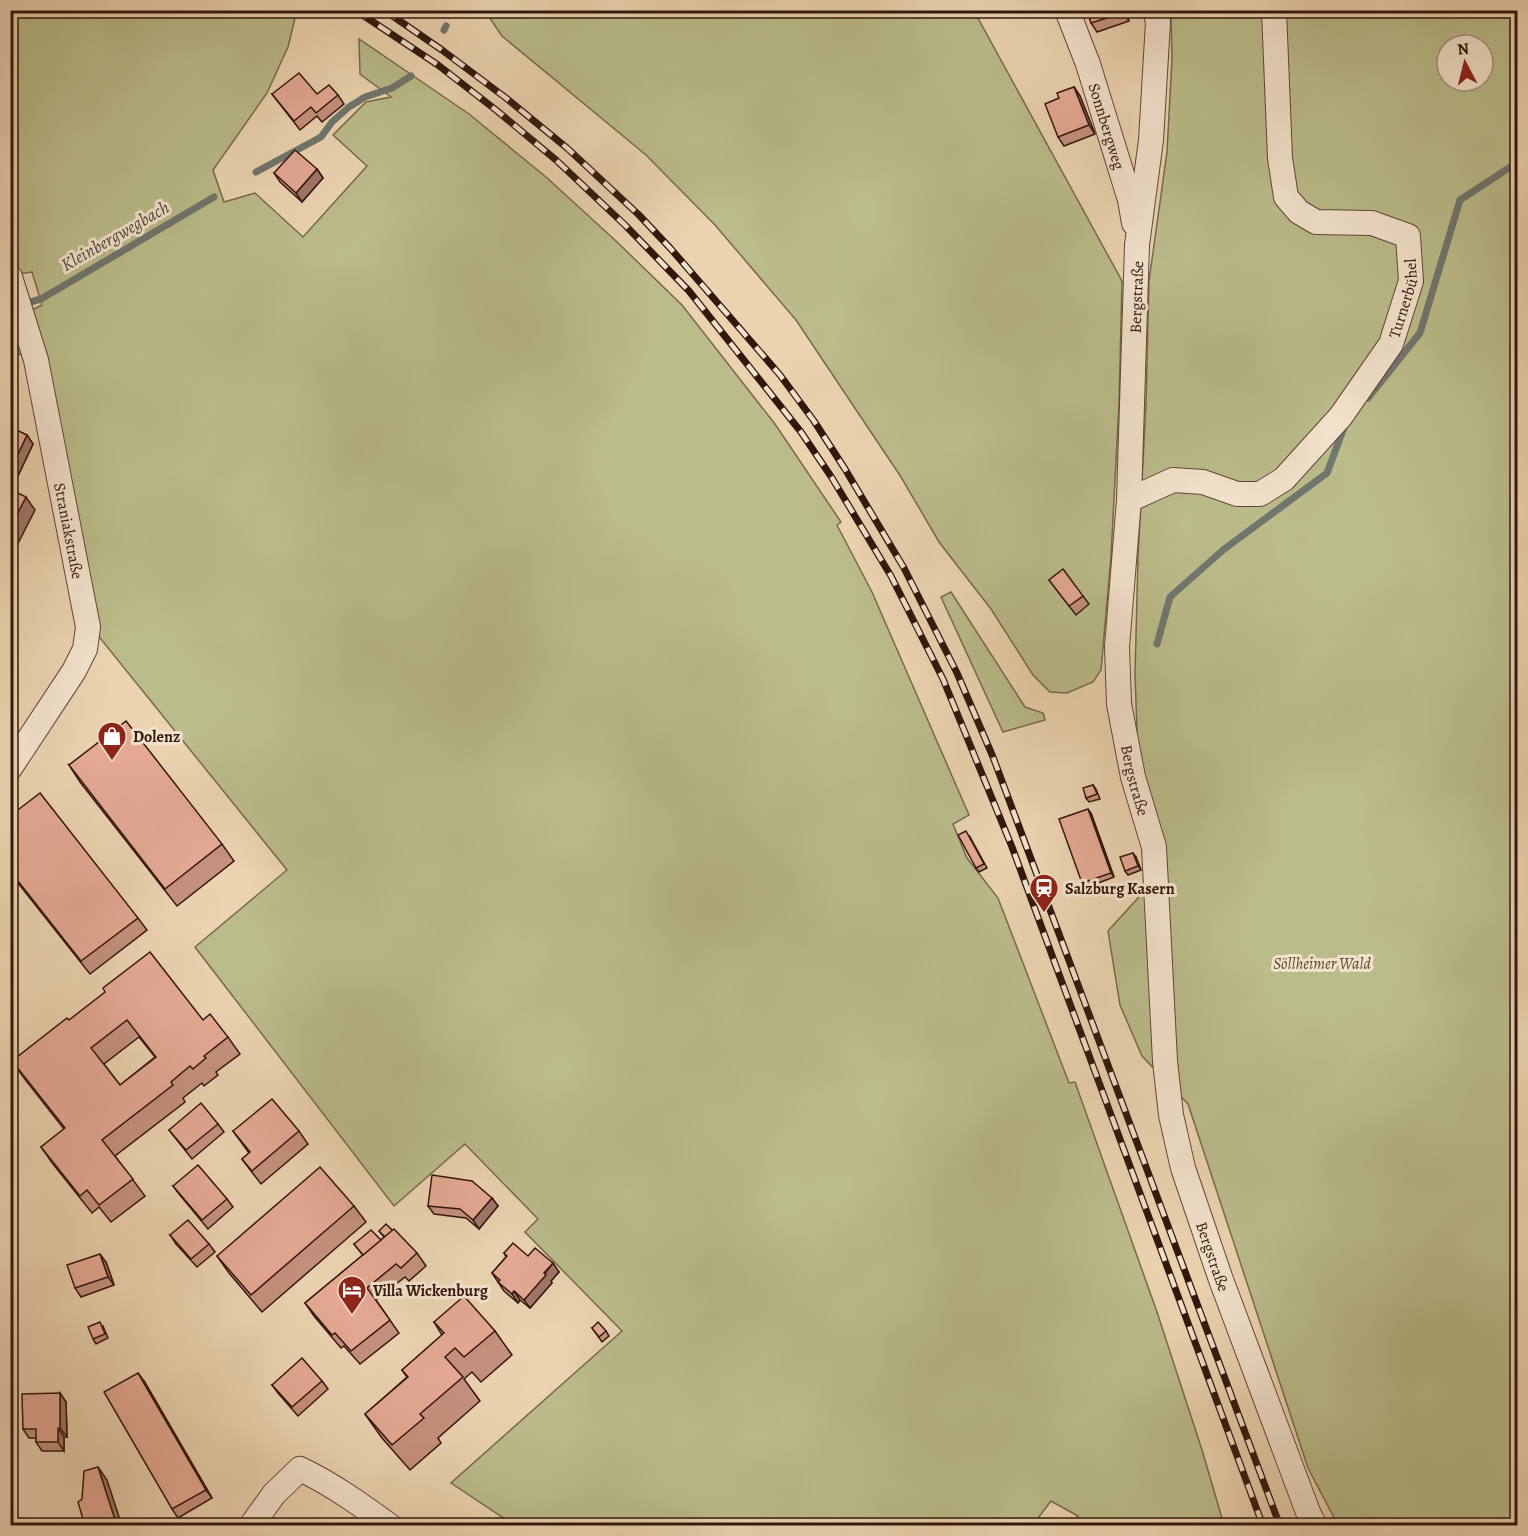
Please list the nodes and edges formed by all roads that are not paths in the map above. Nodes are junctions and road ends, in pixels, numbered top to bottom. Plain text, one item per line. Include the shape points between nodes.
1 (1067, 10) edge
2 (1155, 10) edge
3 (1274, 10) edge
4 (1137, 245) junction
5 (10, 277) edge
6 (1129, 500) junction
7 (10, 768) edge
8 (251, 1526) edge
9 (390, 1526) edge
10 (1315, 1526) edge

1 - 4 street, Sonnbergweg via 1088,64 1130,201
2 - 4 street, Bergstraße via 1158,22 1151,140
3 - 6 street, Turnerbühel via 1280,158 1286,197 1299,213 1316,222 1372,223 1408,236 1411,281 1391,344 1341,416 1284,479 1260,494 1237,494 1203,482 1173,480
4 - 6 street, Bergstraße
5 - 7 street, Straniakstraße via 36,360 88,627 86,649 74,671
6 - 10 street, Bergstraße via 1118,647 1119,704 1133,777 1154,847 1165,1061 1172,1115 1183,1168 1220,1277
8 - 9 street via 274,1494 300,1469

